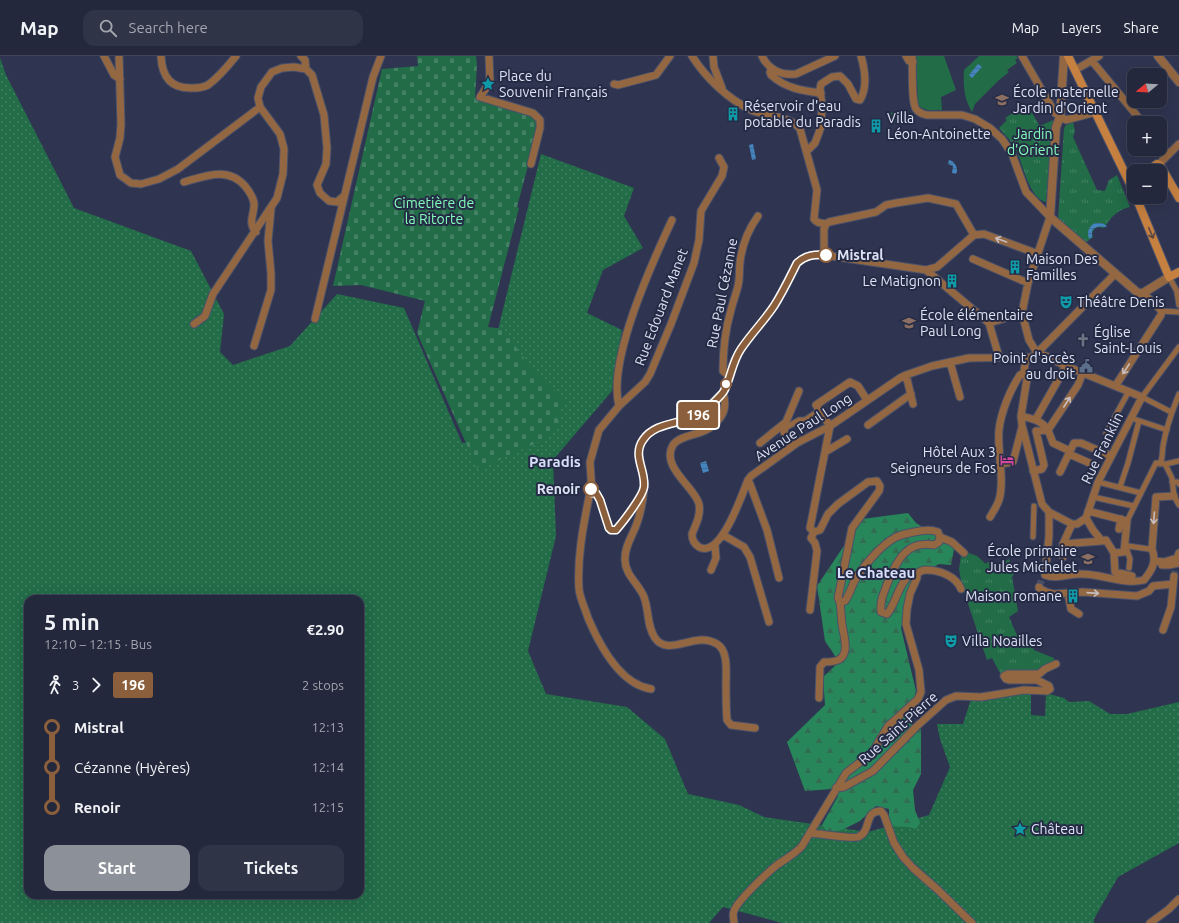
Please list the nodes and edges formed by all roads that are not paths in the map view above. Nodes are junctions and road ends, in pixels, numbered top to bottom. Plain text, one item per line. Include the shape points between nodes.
1 (104, 56) edge
2 (120, 56) edge
3 (161, 56) edge
4 (236, 56) edge
5 (301, 56) edge
6 (381, 56) edge
7 (488, 56) edge
8 (670, 56) edge
9 (692, 56) edge
10 (713, 56) edge
11 (762, 56) edge
12 (835, 56) edge
13 (861, 56) edge
14 (906, 56) edge
15 (1022, 56) edge
16 (1064, 56) edge
17 (1068, 56) edge
18 (1100, 56) edge
19 (1158, 56) edge
20 (912, 59) edge
21 (1092, 61) junction
22 (306, 68) junction
23 (773, 69) junction
24 (1075, 70) junction
25 (120, 79) junction
26 (1179, 82) edge
27 (614, 84) dead end
28 (722, 90) junction
29 (821, 92) junction
30 (260, 107) junction
31 (1096, 112) junction
32 (1137, 116) edge
33 (1060, 117) junction
34 (1179, 144) edge
35 (807, 150) junction
36 (1168, 154) joint
37 (720, 158) dead end
38 (531, 164) dead end
39 (1159, 164) edge
40 (1127, 175) edge
41 (1167, 178) edge
42 (184, 182) dead end
43 (344, 196) junction
44 (1179, 198) edge
45 (1139, 204) edge
46 (272, 207) junction
47 (758, 216) dead end
48 (1050, 217) junction
49 (672, 220) dead end
50 (826, 224) junction
51 (256, 232) junction
52 (974, 235) junction
53 (1038, 254) junction
54 (824, 255) junction
55 (973, 259) dead end
56 (926, 270) junction
57 (1179, 272) edge
58 (1115, 274) junction
59 (1170, 277) junction
60 (1028, 283) junction
61 (1143, 293) junction
62 (1178, 294) edge
63 (1179, 305) edge
64 (1161, 311) junction
65 (1179, 312) edge
66 (1022, 313) junction
67 (315, 319) dead end
68 (989, 323) junction
69 (194, 324) dead end
70 (254, 346) dead end
71 (1179, 346) edge
72 (1034, 355) junction
73 (999, 357) junction
74 (950, 362) junction
75 (1066, 366) junction
76 (1083, 372) junction
77 (1024, 373) junction
78 (906, 375) junction
79 (729, 376) junction
80 (1116, 385) junction
81 (798, 391) dead end
82 (1129, 391) junction
83 (723, 392) junction
84 (910, 394) junction
85 (1179, 394) edge
86 (960, 397) dead end
87 (1142, 397) junction
88 (867, 400) junction
89 (913, 404) dead end
90 (619, 406) junction
91 (818, 408) junction
92 (1171, 412) junction
93 (1021, 416) junction
94 (1131, 418) junction
95 (1036, 419) junction
96 (1139, 421) junction
97 (787, 425) junction
98 (868, 425) dead end
99 (1022, 425) junction
100 (830, 426) junction
101 (1048, 430) junction
102 (1167, 430) junction
103 (1106, 433) dead end
104 (847, 439) dead end
105 (760, 443) dead end
106 (791, 447) junction
107 (825, 452) junction
108 (1070, 453) junction
109 (1111, 456) junction
110 (1179, 461) edge
111 (1000, 464) junction
112 (1162, 464) junction
113 (1033, 471) junction
114 (1060, 472) dead end
115 (1090, 475) dead end
116 (748, 480) junction
117 (1098, 482) junction
118 (1172, 482) junction
119 (1179, 484) edge
120 (1120, 487) junction
121 (644, 488) junction
122 (592, 493) junction
123 (1141, 493) junction
124 (1174, 496) junction
125 (1093, 497) junction
126 (1179, 505) edge
127 (1034, 506) dead end
128 (1134, 506) junction
129 (1049, 512) junction
130 (1087, 515) junction
131 (990, 517) dead end
132 (1124, 520) junction
133 (1072, 524) junction
134 (1119, 529) dead end
135 (814, 532) junction
136 (723, 535) junction
137 (940, 537) junction
138 (1033, 537) dead end
139 (1102, 541) junction
140 (1063, 544) junction
141 (715, 545) junction
142 (1126, 548) junction
143 (1149, 549) dead end
144 (964, 553) dead end
145 (1114, 553) junction
146 (1178, 553) edge
147 (1063, 557) dead end
148 (1154, 563) junction
149 (1177, 566) edge
150 (1129, 568) dead end
151 (710, 570) dead end
152 (916, 574) junction
153 (1148, 575) junction
154 (779, 578) dead end
155 (1173, 584) junction
156 (1039, 587) dead end
157 (961, 589) dead end
158 (1068, 593) junction
159 (840, 602) junction
160 (810, 610) dead end
161 (1079, 614) dead end
162 (769, 622) dead end
163 (1163, 630) dead end
164 (1056, 664) dead end
165 (651, 689) dead end
166 (819, 698) dead end
167 (755, 728) dead end
168 (836, 788) junction
169 (811, 833) junction
170 (1179, 899) edge
171 (734, 923) edge
172 (972, 923) edge
173 (1150, 923) edge

1 - 25 street via 114,75
2 - 25 street
3 - 4 street via 161,66 166,77 173,85 185,89 207,86
5 - 22 street via 306,60
6 - 43 street via 373,77
7 - 38 street via 490,82 480,97 532,113 540,120
8 - 27 street via 656,75
9 - 28 street
10 - 28 street
11 - 23 street
12 - 23 street via 796,74 786,74
13 - 29 street via 865,83 860,100 856,99 840,76 832,77 822,84
14 - 20 street via 909,61
15 - 33 street via 1055,113
16 - 33 street
17 - 24 main road
18 - 21 street
19 - 26 street
20 - 48 street via 914,104 918,112 927,115 962,115 990,128 1002,139 1012,154 1026,192
21 - 24 street
21 - 32 street
22 - 30 street via 282,68 272,72 261,87 258,98
22 - 43 street via 312,75 324,115 326,164 317,185 320,193 329,201 337,202
23 - 29 street via 771,75 784,85
24 - 31 main road
25 - 30 street via 121,124 115,157 120,175 131,182 141,184 159,179 178,169
28 - 35 street via 753,111 794,122 800,128
29 - 35 street via 821,126 815,143
30 - 46 street via 280,134 284,149 283,174
31 - 33 street via 1066,120
31 - 40 main road
33 - 48 street via 1056,127
34 - 36 street
35 - 50 street via 817,190 814,219
36 - 39 street
37 - 90 street, Rue Edouard Manet via 724,167 722,176 701,211 694,263 671,324 648,378
41 - 44 main road
42 - 51 street via 218,173 241,182 254,201 251,221
43 - 67 street
45 -> 59 main road
46 - 51 street
46 - 70 street via 268,234 271,290
47 - 79 street, Rue Paul Cézanne via 747,234 743,248 738,285 725,339 723,371
48 - 53 street
48 - 58 street
49 - 90 street via 653,261 623,347 616,383
50 - 52 street via 876,212 886,205 928,198 956,204
50 - 54 street
51 - 69 street via 213,294 206,316
53 -> 52 street via 984,234
52 - 56 street via 937,266
53 - 60 street
54 - 56 street
54 - 79 street via 809,255 797,263 775,305 741,349
55 - 60 street
56 - 68 street
57 - 59 main road
58 - 61 street via 1138,293
58 - 72 street
59 - 61 street
59 - 62 street
60 - 66 street
61 - 64 street
62 - 63 street
64 - 65 street
64 -> 80 street via 1161,315
66 - 68 street
66 - 72 street
68 - 73 street
71 - 87 street
72 - 73 street, Avenue Paul Long
72 - 75 street via 1046,356
72 - 77 street via 1025,362
73 - 74 street, Avenue Paul Long via 969,358
74 - 78 street, Avenue Paul Long
74 - 86 street
75 - 76 street
75 - 95 street
76 - 80 street
101 -> 76 street via 1078,385
77 - 93 street via 1027,379
77 - 111 street via 1018,377 1007,400 999,430
78 - 84 street
78 - 88 street, Avenue Paul Long
79 - 83 street
80 - 82 street
81 - 97 street
82 - 87 street
82 - 103 street
83 - 121 street via 699,415 660,427 644,438 638,455
83 - 141 street via 726,406 717,422 705,431 678,441 673,445 670,454 680,478 698,503 700,513 692,534 693,541 705,548
84 - 89 street
84 - 98 street
85 - 92 street
87 - 92 street
87 - 94 street, Rue Franklin
88 - 91 street via 858,386 850,382
88 - 100 street, Avenue Paul Long
90 - 122 street, Rue Edouard Manet via 600,430 594,446 590,462
91 - 97 street via 805,420
91 - 100 street
92 - 102 street
93 - 95 street
93 - 99 street
94 - 96 street
94 - 109 street, Rue Franklin
95 - 101 street
96 - 102 street
96 - 120 street
97 - 105 street
97 - 106 street via 784,432
99 - 111 street via 1013,462
99 - 113 street
100 - 106 street, Avenue Paul Long
100 - 107 street
101 - 108 street via 1053,442
101 - 113 street via 1036,431 1044,465 1042,469
102 - 112 street via 1162,446
104 - 107 street
106 - 116 street, Avenue Paul Long
107 - 135 street via 810,528
108 - 109 street via 1074,443 1081,443
108 - 114 street
108 - 115 street via 1094,465
109 - 117 street, Rue Franklin
110 - 112 street
111 - 131 street via 999,501
112 - 118 street
112 - 123 street via 1156,463
113 - 129 street via 1040,499
116 - 136 street, Avenue Paul Long
116 - 154 street via 767,530
117 - 120 street
117 - 125 street, Rue Franklin
118 - 119 street
118 - 124 street
120 - 123 street
121 - 122 street via 627,517 614,531 609,528 596,493
121 - 167 street via 642,508 625,552 625,565 627,572 642,592 654,637 662,644 673,646 698,639 714,642 722,648 726,662 727,720 731,725
122 - 165 street via 589,497 579,563 579,589 583,605 609,658 623,674 643,688
123 - 128 street
124 - 126 street
124 -> 148 street via 1156,497 1152,549
125 - 128 street
125 - 130 street, Rue Franklin
127 - 138 street
128 - 132 street
129 - 133 street
129 - 153 street via 1044,576 1083,574 1135,581 1144,580
130 - 132 street
130 - 133 street via 1077,524
130 - 139 street via 1093,530
132 - 134 street
132 - 142 street
133 - 140 street
135 - 159 street via 820,530 828,514 838,504 868,482 877,481 879,491 852,528 839,590
135 - 160 street via 811,538 817,551
136 - 141 street, Avenue Paul Long
136 - 162 street via 744,547 750,557
137 - 144 street via 952,542
137 - 152 street via 939,542 934,545 924,543 909,549 900,558 880,602 881,612 887,614 902,584 912,573
137 - 159 street via 938,532 924,530 896,538 874,555 854,582 849,596
139 - 140 street
139 - 145 street via 1106,540
140 - 147 street
141 - 151 street via 716,558
142 - 143 street
142 - 145 street via 1124,552
142 - 150 street via 1130,559
145 - 153 street via 1115,572 1137,577
146 - 148 street via 1177,558
148 - 149 street
148 - 153 street
149 - 155 street
152 - 157 street via 924,570 943,573 956,580
152 - 168 street via 906,624 919,670 921,692 918,699 888,726 872,753 846,773
158 -> 155 street via 1137,596 1154,586
155 - 163 street via 1171,607
156 - 158 street via 1046,592
158 - 161 street via 1071,609
159 - 166 street via 845,652 838,661 824,662 820,667
164 - 168 street, Rue Saint-Pierre via 1039,674 1004,676 1010,680 1037,680 1049,686 1050,689 1047,691 1024,690 981,697 956,696 946,700 873,771 844,787
168 - 169 street
169 - 171 street via 798,851 775,866 737,906 733,913
169 - 172 street via 858,836 863,833 871,814 881,811 894,843 904,857
170 - 173 street

